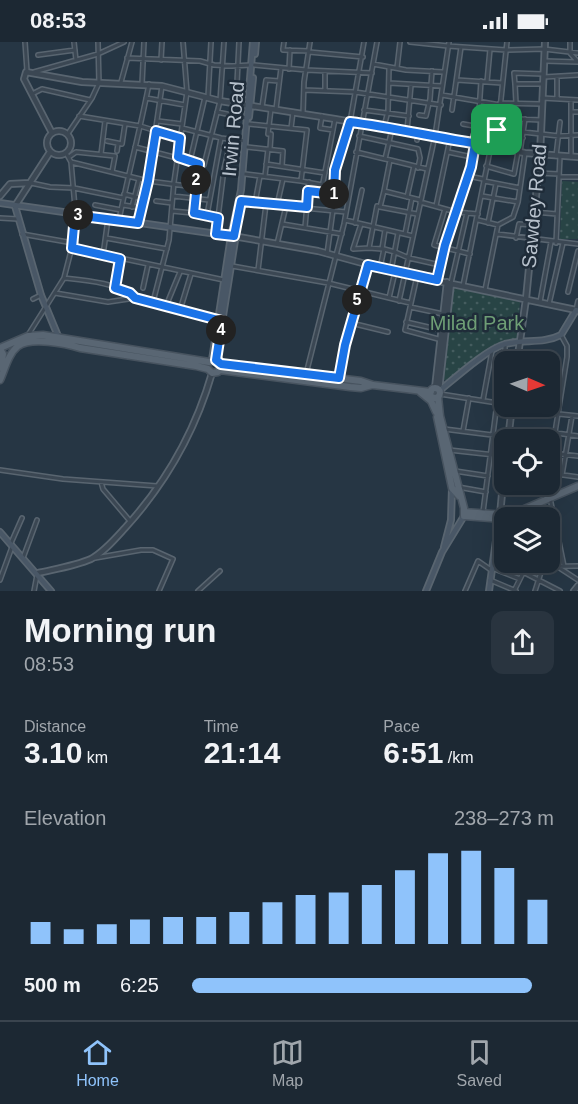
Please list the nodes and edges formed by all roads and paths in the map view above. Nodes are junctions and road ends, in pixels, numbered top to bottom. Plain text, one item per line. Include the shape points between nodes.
1 (25, 42) edge
2 (74, 42) edge
3 (98, 42) edge
4 (124, 42) edge
5 (132, 42) edge
6 (144, 42) edge
7 (162, 42) edge
8 (183, 42) edge
9 (211, 42) edge
10 (224, 42) edge
11 (239, 42) edge
12 (255, 42) edge
13 (284, 42) edge
14 (310, 42) edge
15 (364, 42) edge
16 (376, 42) edge
17 (400, 42) edge
18 (410, 42) edge
19 (417, 42) edge
20 (468, 42) edge
21 (507, 42) edge
22 (520, 42) edge
23 (530, 42) edge
24 (545, 42) edge
25 (570, 42) edge
26 (430, 43) edge
27 (439, 44) edge
28 (448, 44) edge
29 (461, 47) junction
30 (467, 48) junction
31 (490, 49) junction
32 (544, 49) junction
33 (75, 50) junction
34 (290, 50) junction
35 (506, 50) junction
36 (519, 50) junction
37 (529, 50) junction
38 (309, 51) junction
39 (570, 52) junction
40 (578, 53) edge
41 (98, 54) junction
42 (38, 55) dead end
43 (363, 57) junction
44 (127, 58) junction
45 (143, 59) junction
46 (76, 60) junction
47 (161, 60) junction
48 (185, 60) junction
49 (543, 61) junction
50 (578, 62) edge
51 (209, 64) junction
52 (373, 64) junction
53 (222, 65) junction
54 (238, 65) junction
55 (253, 65) junction
56 (281, 68) junction
57 (389, 68) junction
58 (289, 69) junction
59 (397, 69) junction
60 (306, 70) junction
61 (27, 71) junction
62 (326, 71) junction
63 (432, 71) junction
64 (34, 72) junction
65 (359, 72) junction
66 (443, 72) junction
67 (503, 72) junction
68 (372, 73) junction
69 (514, 73) junction
70 (543, 75) junction
71 (578, 75) edge
72 (557, 77) junction
73 (457, 80) junction
74 (280, 81) junction
75 (481, 81) junction
76 (121, 82) junction
77 (487, 82) junction
78 (99, 83) junction
79 (389, 83) junction
80 (502, 83) junction
81 (142, 84) junction
82 (148, 84) junction
83 (515, 84) junction
84 (542, 84) junction
85 (411, 85) junction
86 (162, 86) junction
87 (431, 86) junction
88 (442, 86) junction
89 (304, 90) junction
90 (325, 91) junction
91 (187, 92) junction
92 (355, 92) junction
93 (32, 94) junction
94 (367, 95) junction
95 (442, 95) junction
96 (455, 97) junction
97 (146, 98) junction
98 (207, 98) junction
99 (388, 99) junction
100 (556, 99) junction
101 (90, 100) junction
102 (160, 100) junction
103 (571, 100) junction
104 (578, 100) edge
105 (220, 101) junction
106 (542, 101) junction
107 (410, 102) junction
108 (479, 102) junction
109 (516, 103) junction
110 (236, 104) junction
111 (429, 104) junction
112 (500, 104) junction
113 (184, 105) junction
114 (249, 105) junction
115 (441, 105) junction
116 (262, 107) junction
117 (274, 109) junction
118 (364, 110) junction
119 (452, 110) dead end
120 (217, 112) junction
121 (293, 112) junction
122 (571, 112) junction
123 (578, 112) edge
124 (303, 114) junction
125 (387, 114) junction
126 (419, 115) dead end
127 (79, 116) junction
128 (322, 116) junction
129 (409, 116) junction
130 (500, 118) junction
131 (335, 119) junction
132 (525, 119) junction
133 (541, 120) junction
134 (105, 121) junction
135 (158, 121) junction
136 (247, 121) junction
137 (350, 122) junction
138 (560, 122) dead end
139 (361, 123) junction
140 (125, 124) junction
141 (463, 124) dead end
142 (140, 126) junction
143 (182, 126) junction
144 (269, 126) junction
145 (384, 127) junction
146 (478, 127) junction
147 (291, 128) junction
148 (392, 129) junction
149 (333, 130) junction
150 (156, 131) junction
151 (197, 131) junction
152 (407, 131) junction
153 (497, 131) junction
154 (524, 132) junction
155 (418, 133) junction
156 (541, 133) junction
157 (52, 134) junction
158 (67, 135) junction
159 (211, 135) junction
160 (578, 135) edge
161 (359, 136) junction
162 (435, 136) junction
163 (559, 136) junction
164 (570, 136) junction
165 (180, 138) junction
166 (221, 138) junction
167 (523, 138) junction
168 (231, 139) junction
169 (450, 139) junction
170 (417, 140) dead end
171 (107, 141) dead end
172 (245, 141) junction
173 (389, 143) junction
174 (475, 143) junction
175 (118, 144) junction
176 (492, 146) junction
177 (135, 147) junction
178 (247, 147) junction
179 (269, 149) junction
180 (117, 151) dead end
181 (51, 152) junction
182 (153, 152) junction
183 (356, 152) junction
184 (448, 152) junction
185 (521, 152) junction
186 (67, 155) junction
187 (101, 155) junction
188 (540, 155) junction
189 (558, 156) junction
190 (178, 157) junction
191 (472, 157) junction
192 (571, 157) junction
193 (578, 157) edge
194 (387, 159) junction
195 (190, 161) junction
196 (71, 162) junction
197 (199, 164) junction
198 (266, 164) junction
199 (282, 166) junction
200 (486, 166) junction
201 (416, 167) junction
202 (303, 169) junction
203 (427, 169) junction
204 (112, 172) junction
205 (538, 172) junction
206 (324, 173) junction
207 (245, 174) junction
208 (127, 176) junction
209 (262, 176) junction
210 (468, 176) junction
211 (559, 176) junction
212 (578, 177) edge
213 (139, 179) junction
214 (283, 179) junction
215 (483, 180) junction
216 (148, 181) junction
217 (301, 181) junction
218 (309, 182) junction
219 (30, 183) junction
220 (496, 184) junction
221 (174, 185) junction
222 (322, 185) junction
223 (195, 187) junction
224 (74, 188) junction
225 (520, 188) junction
226 (362, 190) dead end
227 (308, 191) junction
228 (384, 191) junction
229 (321, 193) junction
230 (334, 194) junction
231 (0, 196) edge
232 (124, 196) junction
233 (173, 196) junction
234 (349, 196) junction
235 (481, 196) junction
236 (135, 197) junction
237 (410, 197) junction
238 (194, 198) junction
239 (494, 198) junction
240 (143, 199) junction
241 (209, 200) junction
242 (156, 201) dead end
243 (241, 201) junction
244 (420, 201) junction
245 (172, 202) junction
246 (518, 202) junction
247 (0, 203) edge
248 (255, 203) junction
249 (266, 204) junction
250 (94, 205) dead end
251 (122, 205) junction
252 (277, 205) junction
253 (15, 206) junction
254 (286, 206) junction
255 (436, 206) junction
256 (132, 207) junction
257 (307, 207) junction
258 (380, 207) junction
259 (142, 208) junction
260 (445, 209) junction
261 (121, 210) junction
262 (333, 210) junction
263 (172, 211) junction
264 (346, 212) junction
265 (456, 212) junction
266 (534, 212) junction
267 (194, 213) junction
268 (408, 213) junction
269 (467, 213) junction
270 (417, 214) junction
271 (478, 214) junction
272 (557, 214) junction
273 (75, 215) junction
274 (207, 215) junction
275 (0, 218) edge
276 (218, 218) junction
277 (18, 219) junction
278 (108, 219) junction
279 (119, 220) junction
280 (345, 220) junction
281 (477, 220) junction
282 (138, 223) junction
283 (355, 223) junction
284 (488, 223) junction
285 (282, 224) junction
286 (361, 224) junction
287 (498, 225) junction
288 (533, 225) junction
289 (305, 227) junction
290 (373, 227) junction
291 (171, 228) junction
292 (385, 231) junction
293 (330, 232) junction
294 (398, 233) junction
295 (22, 234) junction
296 (216, 234) junction
297 (342, 234) junction
298 (405, 234) junction
299 (497, 234) junction
300 (232, 236) junction
301 (413, 236) junction
302 (516, 237) junction
303 (105, 238) junction
304 (531, 239) junction
305 (261, 241) junction
306 (551, 242) junction
307 (73, 243) junction
308 (556, 243) junction
309 (563, 243) junction
310 (277, 244) junction
311 (578, 244) edge
312 (72, 248) junction
313 (369, 248) junction
314 (166, 249) junction
315 (383, 249) junction
316 (444, 249) junction
317 (578, 251) edge
318 (395, 252) junction
319 (457, 252) junction
320 (327, 254) junction
321 (470, 254) junction
322 (103, 255) junction
323 (337, 256) junction
324 (409, 258) junction
325 (120, 259) junction
326 (148, 265) junction
327 (368, 265) junction
328 (440, 265) junction
329 (232, 266) junction
330 (162, 268) junction
331 (380, 268) junction
332 (258, 270) junction
333 (393, 271) junction
334 (180, 272) junction
335 (191, 274) junction
336 (405, 274) junction
337 (417, 276) junction
338 (64, 278) junction
339 (224, 280) junction
340 (437, 280) junction
341 (328, 283) junction
342 (449, 283) junction
343 (463, 286) junction
344 (115, 288) junction
345 (143, 288) dead end
346 (485, 290) junction
347 (360, 291) junction
348 (568, 292) dead end
349 (55, 293) junction
350 (41, 295) junction
351 (135, 298) junction
352 (389, 298) junction
353 (33, 299) dead end
354 (526, 299) junction
355 (399, 301) junction
356 (578, 301) edge
357 (153, 302) junction
358 (540, 302) junction
359 (549, 304) junction
360 (410, 305) junction
361 (45, 306) junction
362 (166, 306) junction
363 (180, 310) junction
364 (577, 310) edge
365 (443, 314) junction
366 (220, 321) junction
367 (406, 322) junction
368 (351, 323) junction
369 (441, 330) junction
370 (388, 332) dead end
371 (561, 335) junction
372 (28, 336) junction
373 (58, 336) junction
374 (442, 340) junction
375 (520, 341) junction
376 (505, 344) junction
377 (0, 348) edge
378 (492, 351) junction
379 (505, 351) edge
380 (519, 351) edge
381 (214, 366) junction
382 (0, 374) edge
383 (306, 376) junction
384 (339, 378) junction
385 (0, 380) edge
386 (372, 385) junction
387 (415, 389) junction
388 (437, 393) junction
389 (469, 398) junction
390 (483, 400) junction
391 (494, 402) edge
392 (560, 407) edge
393 (436, 412) junction
394 (560, 414) edge
395 (572, 416) junction
396 (578, 417) edge
397 (443, 429) junction
398 (463, 431) junction
399 (560, 433) edge
400 (569, 434) junction
401 (494, 436) joint
402 (578, 436) edge
403 (449, 450) junction
404 (560, 454) edge
405 (565, 454) junction
406 (491, 455) junction
407 (494, 455) edge
408 (578, 456) edge
409 (0, 470) edge
410 (454, 471) junction
411 (562, 475) joint
412 (488, 476) junction
413 (578, 478) edge
414 (101, 482) junction
415 (159, 486) junction
416 (578, 487) edge
417 (455, 488) junction
418 (486, 492) junction
419 (548, 495) edge
420 (548, 500) junction
421 (530, 507) edge
422 (533, 507) edge
423 (550, 507) edge
424 (464, 514) junction
425 (483, 514) junction
426 (494, 516) edge
427 (494, 517) edge
428 (22, 518) dead end
429 (37, 520) dead end
430 (131, 522) junction
431 (0, 532) edge
432 (11, 546) junction
433 (560, 548) edge
434 (442, 552) junction
435 (494, 554) edge
436 (23, 558) junction
437 (90, 559) junction
438 (493, 560) junction
439 (560, 566) edge
440 (564, 566) junction
441 (578, 566) edge
442 (491, 569) junction
443 (560, 569) edge
444 (220, 571) dead end
445 (38, 573) junction
446 (523, 573) edge
447 (526, 573) edge
448 (541, 573) edge
449 (512, 575) junction
450 (490, 579) junction
451 (520, 579) junction
452 (0, 580) edge
453 (540, 580) junction
454 (578, 580) edge
455 (578, 586) edge
456 (34, 591) edge
457 (51, 591) edge
458 (159, 591) edge
459 (198, 591) edge
460 (426, 591) edge
461 (465, 591) edge
462 (489, 591) edge
463 (515, 591) edge
464 (535, 591) edge
465 (560, 591) edge
466 (574, 591) edge

1 - 61 street
2 - 33 street
3 - 41 street
4 - 41 street
5 - 44 street
6 - 45 street
7 - 47 street
8 - 48 street
9 - 51 street
10 - 53 street
11 - 54 street
12 - 55 main road, Irwin Road
13 - 34 street via 283,50
14 - 38 street
15 - 43 street
16 - 52 street
17 - 59 street
18 - 19 street
19 - 26 street
20 - 30 street
21 - 35 street
22 - 36 street
23 - 37 street
24 - 32 street, Sawdey Road
25 - 39 street
26 - 27 street
27 - 28 street
28 - 29 street
28 - 66 street
29 - 30 street
29 - 73 street
30 - 31 street
31 - 35 street
31 - 77 street
32 - 37 street
32 - 39 street
32 - 49 street, Sawdey Road
33 - 42 street
33 - 46 street
34 - 38 street
34 - 58 street
35 - 36 street
35 - 67 street
36 - 37 street
38 - 43 street
38 - 60 street
39 - 40 street
39 - 50 street
41 - 46 street
41 - 78 street
43 - 65 street
44 - 45 street
44 - 76 street
45 - 47 street
45 - 81 street
46 - 64 street
47 - 48 street
48 - 51 street
48 - 91 street
49 - 50 street
49 - 70 street, Sawdey Road
51 - 53 street
51 - 98 street
52 - 57 street
52 - 68 street
53 - 54 street
53 - 105 street
54 - 55 street
54 - 110 street
55 - 56 street
55 - 114 main road, Irwin Road
56 - 58 street
56 - 74 street
57 - 59 street
57 - 79 street
58 - 60 street
59 - 63 street
60 - 62 street
60 - 89 street
61 - 64 street
61 - 93 street via 24,79
62 - 65 street
62 - 90 street
63 - 66 street
63 - 87 street
64 - 78 street
65 - 68 street
65 - 92 street
66 - 88 street
67 - 69 street
67 - 80 street
68 - 94 street
69 - 70 street
69 - 83 street
70 - 72 street
70 - 84 street, Sawdey Road
71 - 72 street
72 - 100 street
73 - 75 street
73 - 96 street
74 - 116 street via 266,80
74 - 117 street
75 - 77 street
75 - 108 street
76 - 78 street
76 - 81 street
77 - 80 street
78 - 101 street
79 - 85 street
79 - 99 street
80 - 112 street
81 - 82 street
82 - 86 street
82 - 97 street
83 - 84 street
83 - 109 street
84 - 106 street, Sawdey Road
85 - 87 street
85 - 107 street
86 - 91 street
86 - 102 street
87 - 88 street
87 - 111 street
88 - 95 street
89 - 90 street
89 - 124 street
90 - 92 street
91 - 98 street
91 - 113 street
92 - 94 street
92 - 137 street
93 - 101 street via 42,89
93 - 157 street
94 - 99 street
94 - 118 street
95 - 96 street
95 - 115 street
96 - 108 street
96 - 119 street
97 - 102 street
97 - 142 street
98 - 105 street
98 - 151 street
99 - 107 street
99 - 125 street
100 - 103 street
100 - 106 street
101 - 127 street
102 - 113 street
102 - 135 street
103 - 104 street
103 - 122 street
105 - 110 street
105 - 120 street
106 - 109 street
106 - 133 street, Sawdey Road
107 - 111 street
107 - 129 street
108 - 112 street
108 - 146 street
109 - 112 street
110 - 114 street
111 - 115 street
111 - 126 street via 426,116
112 - 130 street
113 - 143 street
114 - 116 street
114 - 136 main road, Irwin Road
115 - 162 street
116 - 117 street
117 - 121 street
117 - 144 street
118 - 125 street
118 - 139 street
120 - 136 street
120 - 159 street
121 - 124 street
121 - 147 street
122 - 123 street
122 - 164 street
124 - 128 street
125 - 129 street
125 - 145 street
127 - 134 street
127 - 158 street
128 - 131 street
128 - 149 street via 320,128
129 - 152 street
130 - 132 street
130 - 153 street
131 - 137 street
131 - 149 street
132 - 133 street
132 - 154 street
133 - 156 street, Sawdey Road
134 - 140 street
134 - 187 street
135 - 143 street
135 - 150 street
136 - 144 street
136 - 172 main road, Irwin Road
136 - 178 main road, Irwin Road
137 - 139 street
137 - 230 street via 335,170
138 - 163 street
139 - 145 street
139 - 161 street
140 - 142 street
140 - 175 street via 122,144
141 - 146 street
142 - 150 street
142 - 177 street
143 - 151 street
143 - 165 street
144 - 147 street
144 - 179 street
145 - 148 street
146 - 153 street
146 - 174 street
147 - 202 street via 307,130
148 - 152 street
148 - 173 street
149 - 206 street
150 - 165 street
150 - 182 street
151 - 159 street
151 - 195 street
152 - 155 street
153 - 167 street
153 - 176 street
154 - 156 street
154 - 167 street
155 - 162 street
155 - 170 street
156 - 163 street
156 - 188 street, Sawdey Road
157 - 158 street via 58,131
157 - 181 street via 47,142
158 - 186 street
159 - 166 street
159 - 197 street via 204,165
160 - 164 street
161 - 173 street
161 - 183 street
162 - 169 street
162 - 203 street
163 - 164 street
163 - 189 street
164 - 192 street
165 - 190 street
166 - 168 street
166 - 241 street
167 - 185 street
168 - 172 street
168 - 276 street
169 - 174 street
169 - 184 street
171 - 175 street
172 - 300 main road, Irwin Road
173 - 194 street
173 - 201 street via 419,150
174 - 176 street
174 - 191 street
175 - 180 street
176 - 185 street
176 - 200 street
177 - 182 street
177 - 208 street
178 - 179 street
178 - 207 main road, Irwin Road
179 - 198 street
179 - 199 street via 283,151
181 - 186 street
181 - 219 street
182 - 190 street
182 - 216 street
183 - 194 street
183 - 234 street
184 - 191 street
184 - 255 street
185 - 188 street
185 - 200 street via 514,174
185 - 225 street
186 - 187 street
186 - 196 street
187 - 204 street via 115,156
188 - 189 street
188 - 205 street, Sawdey Road
189 - 192 street
189 - 211 street
190 - 195 street
190 - 221 street
191 - 210 street
192 - 193 street
194 - 201 street
194 - 228 street
195 - 197 street
196 - 204 street
196 - 224 street
197 - 223 street
198 - 199 street
198 - 209 street
199 - 202 street
200 - 215 street
201 - 203 street
201 - 237 street
202 - 206 street
202 - 217 street
203 - 244 street
204 - 208 street
205 - 211 street
205 - 266 street, Sawdey Road
206 - 222 street
207 - 209 street
207 - 243 main road, Irwin Road
208 - 213 street
208 - 232 street
209 - 214 street
209 - 248 street
210 - 215 street
210 - 265 street
211 - 212 street
211 - 272 street
213 - 216 street
213 - 236 street
214 - 217 street
214 - 252 street
215 - 220 street
215 - 235 street
216 - 221 street
216 - 240 street
217 - 218 street
218 - 222 street
218 - 227 street
219 - 224 street
219 - 231 street via 10,184
219 - 253 street
220 - 225 street
220 - 239 street
221 - 223 street
221 - 233 street
222 - 229 street
223 - 238 street
224 - 232 street
224 - 273 street
225 - 246 street
226 - 283 street
227 - 229 street
227 - 257 street
228 - 237 street
228 - 258 street
229 - 230 street
230 - 234 street
230 - 262 street
232 - 236 street
232 - 251 street
233 - 238 street
233 - 245 street
234 - 264 street
235 - 239 street
235 - 271 street
236 - 240 street
236 - 256 street
237 - 244 street
237 - 268 street
238 - 241 street
238 - 267 street
239 - 246 street
239 - 284 street
240 - 259 street
241 - 274 street
242 - 245 street
243 - 248 street
243 - 300 main road, Irwin Road
244 - 255 street
244 - 270 street
245 - 263 street
246 - 287 street via 513,217
247 - 253 main road
248 - 249 street
249 - 252 street
249 - 305 street
250 - 261 street
251 - 256 street
251 - 261 street
252 - 254 street
253 - 273 main road
253 - 277 main road
254 - 257 street
254 - 285 street
255 - 260 street
256 - 259 street
257 - 262 street
257 - 289 street
258 - 268 street
258 - 290 street via 377,206
259 - 282 street
260 - 265 street
260 - 316 street via 433,244
261 - 279 street
262 - 264 street
262 - 293 street
263 - 267 street
263 - 291 street
264 - 280 street
265 - 269 street
265 - 316 street
266 - 272 street
266 - 288 street, Sawdey Road
267 - 274 street
268 - 270 street
268 - 298 street
269 - 271 street
269 - 319 street
270 - 301 street
271 - 281 street
272 - 308 street
273 - 278 main road
273 - 307 street
274 - 276 street
275 - 277 street
276 - 296 street
277 - 295 main road
278 - 279 main road
278 - 303 street
279 - 282 main road
280 - 283 street
280 - 297 street
281 - 284 street
281 - 321 street
282 - 291 main road
283 - 286 street
284 - 287 street
285 - 289 street
285 - 310 street
286 - 290 street
286 - 313 street via 353,249
287 - 299 street
288 - 302 street via 519,224
288 - 304 street, Sawdey Road
289 - 293 street
290 - 292 street
290 - 313 street
291 - 296 main road
291 - 314 street
292 - 294 street
292 - 315 street
293 - 297 street
293 - 320 street
294 - 298 street
294 - 318 street
295 - 307 street
295 - 350 main road
296 - 300 main road
297 - 323 street
298 - 301 street
299 - 302 street
299 - 346 street
300 - 305 street
300 - 329 main road, Irwin Road
300 - 339 main road, Irwin Road
301 - 324 street
302 - 304 street
303 - 314 street
303 - 322 street
304 - 306 street
304 - 354 street, Sawdey Road
305 - 310 street
305 - 332 street
306 - 308 street
306 - 358 street
307 - 312 street
308 - 309 street
309 - 311 street
309 - 359 street
310 - 320 street
312 - 322 street
312 - 338 street
313 - 315 street
314 - 330 street
315 - 318 street
315 - 331 street
316 - 319 street
316 - 328 street
317 - 348 street
318 - 324 street
318 - 333 street
319 - 321 street
319 - 342 street
320 - 323 street
321 - 343 street
322 - 325 street
323 - 327 street
323 - 341 street
324 - 328 street
324 - 336 street
325 - 326 street
325 - 344 street
326 - 330 street
326 - 345 street
327 - 331 street
327 - 347 street
328 - 340 street
329 - 332 street
329 - 366 main road, Irwin Road
330 - 334 street
330 - 357 street
331 - 333 street
332 - 341 street
333 - 336 street
333 - 352 street
334 - 335 street
334 - 362 street
335 - 339 street
335 - 363 street
336 - 337 street
336 - 355 street
337 - 340 street
337 - 360 street
338 - 344 street
338 - 349 street
339 - 366 main road, Irwin Road
340 - 342 street
341 - 347 street
341 - 383 street
342 - 343 street
342 - 365 street
342 - 374 street
343 - 346 street
344 - 351 street
346 - 354 street
347 - 352 street
347 - 368 street
349 - 351 street via 108,302
349 - 361 street
350 - 353 street
350 - 361 main road
351 - 357 street
352 - 355 street
354 - 358 street
354 - 375 street, Sawdey Road
355 - 360 street
356 - 364 street
357 - 362 street
358 - 359 street
359 - 364 street
360 - 365 street
360 - 367 street
361 - 372 street
361 - 373 main road
362 - 363 street
363 - 366 street
364 - 371 main road
365 - 369 street
366 - 381 main road, Irwin Road
367 - 369 street
367 - 374 street via 406,332
368 - 370 street
368 - 384 street
369 - 374 street
371 - 375 main road via 542,342
371 - 392 street via 567,357
372 - 373 main road
372 - 377 main road
373 - 381 main road
374 - 388 street
375 - 376 main road
375 - 380 street, Sawdey Road
376 - 378 main road
376 - 379 street
377 - 382 main road
378 - 388 main road
378 - 390 street
381 - 383 main road
381 - 385 main road via 34,342 20,345 12,352
381 - 386 main road via 350,387
381 - 415 street via 182,450
383 - 384 main road
384 - 386 main road
386 - 387 main road
387 - 388 main road
387 - 393 main road via 431,401
388 - 389 street
388 - 393 main road
388 - 397 main road
389 - 390 street
389 - 398 street
390 - 391 street
393 - 417 main road
394 - 395 street
395 - 396 street
395 - 400 street
397 - 398 street
397 - 403 main road
398 - 401 street
399 - 400 street
400 - 402 street
400 - 405 street
401 - 406 street
403 - 406 street
403 - 410 main road
404 - 405 street
405 - 408 street
405 - 411 street
406 - 407 street
406 - 412 street
409 - 414 street
410 - 412 street
410 - 417 main road
411 - 413 street
412 - 418 street
413 - 416 street
414 - 415 street
414 - 430 street
415 - 430 street
416 - 420 main road
417 - 418 street
417 - 424 main road
417 - 434 main road via 452,520
418 - 425 street
419 - 420 street
420 - 421 main road
420 - 422 main road
420 - 423 street
424 - 425 main road
424 - 427 main road
424 - 434 main road
425 - 426 main road
428 - 432 street
429 - 436 street
430 - 437 street
431 - 432 main road
432 - 436 main road
432 - 452 street
433 - 440 street
434 - 460 main road
435 - 438 main road
436 - 445 main road
437 - 445 street
437 - 458 street via 141,549 173,559
438 - 442 main road
438 - 449 street via 513,568
439 - 440 street
440 - 441 street
442 - 449 street
442 - 450 main road
442 - 461 street via 478,561
443 - 454 street
444 - 459 street
445 - 456 street
445 - 457 main road
446 - 451 street
447 - 453 street
448 - 453 street
449 - 451 street
450 - 462 main road
450 - 463 street
451 - 463 street
453 - 464 street
453 - 465 street
455 - 466 street

